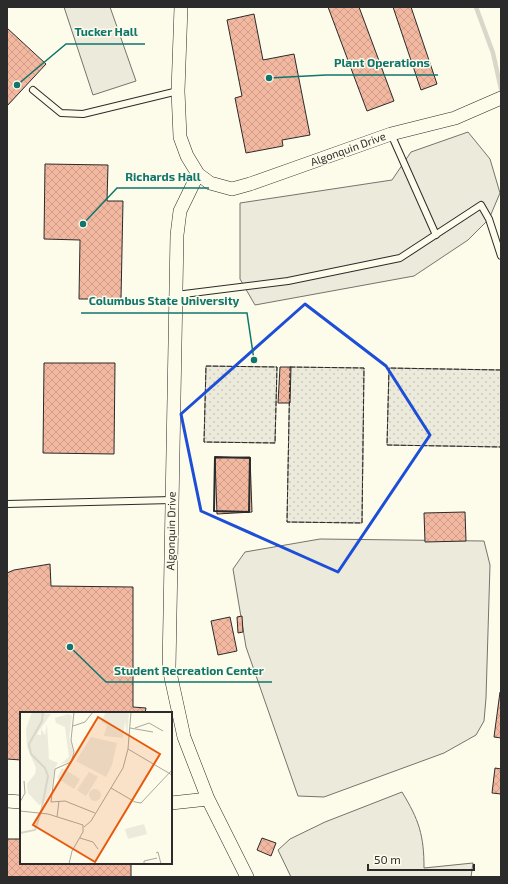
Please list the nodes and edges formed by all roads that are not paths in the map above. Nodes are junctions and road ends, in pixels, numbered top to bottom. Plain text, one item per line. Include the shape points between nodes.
1 (181, 7) edge
2 (33, 90) dead end
3 (178, 91) junction
4 (501, 98) edge
5 (391, 134) junction
6 (198, 174) junction
7 (436, 236) junction
8 (501, 256) edge
9 (176, 294) junction
10 (172, 500) junction
11 (7, 504) edge
12 (208, 799) junction
13 (7, 801) edge
14 (20, 802) edge
15 (172, 803) edge
16 (248, 877) edge

1 - 3 street, Algonquin Drive
2 - 3 lane via 61,113 83,114
3 - 6 street, Algonquin Drive via 180,137 187,156
4 - 5 street, Algonquin Drive via 455,118
5 - 6 street, Algonquin Drive via 232,190 210,183
5 - 7 lane
6 - 9 street, Algonquin Drive via 180,211
7 - 8 lane via 481,205 489,219
7 - 9 lane via 400,258 288,281
9 - 10 street, Algonquin Drive
10 - 11 lane
10 - 12 street, Algonquin Drive via 169,668 184,737
12 - 15 street
12 - 16 street, Algonquin Drive
13 - 14 street

